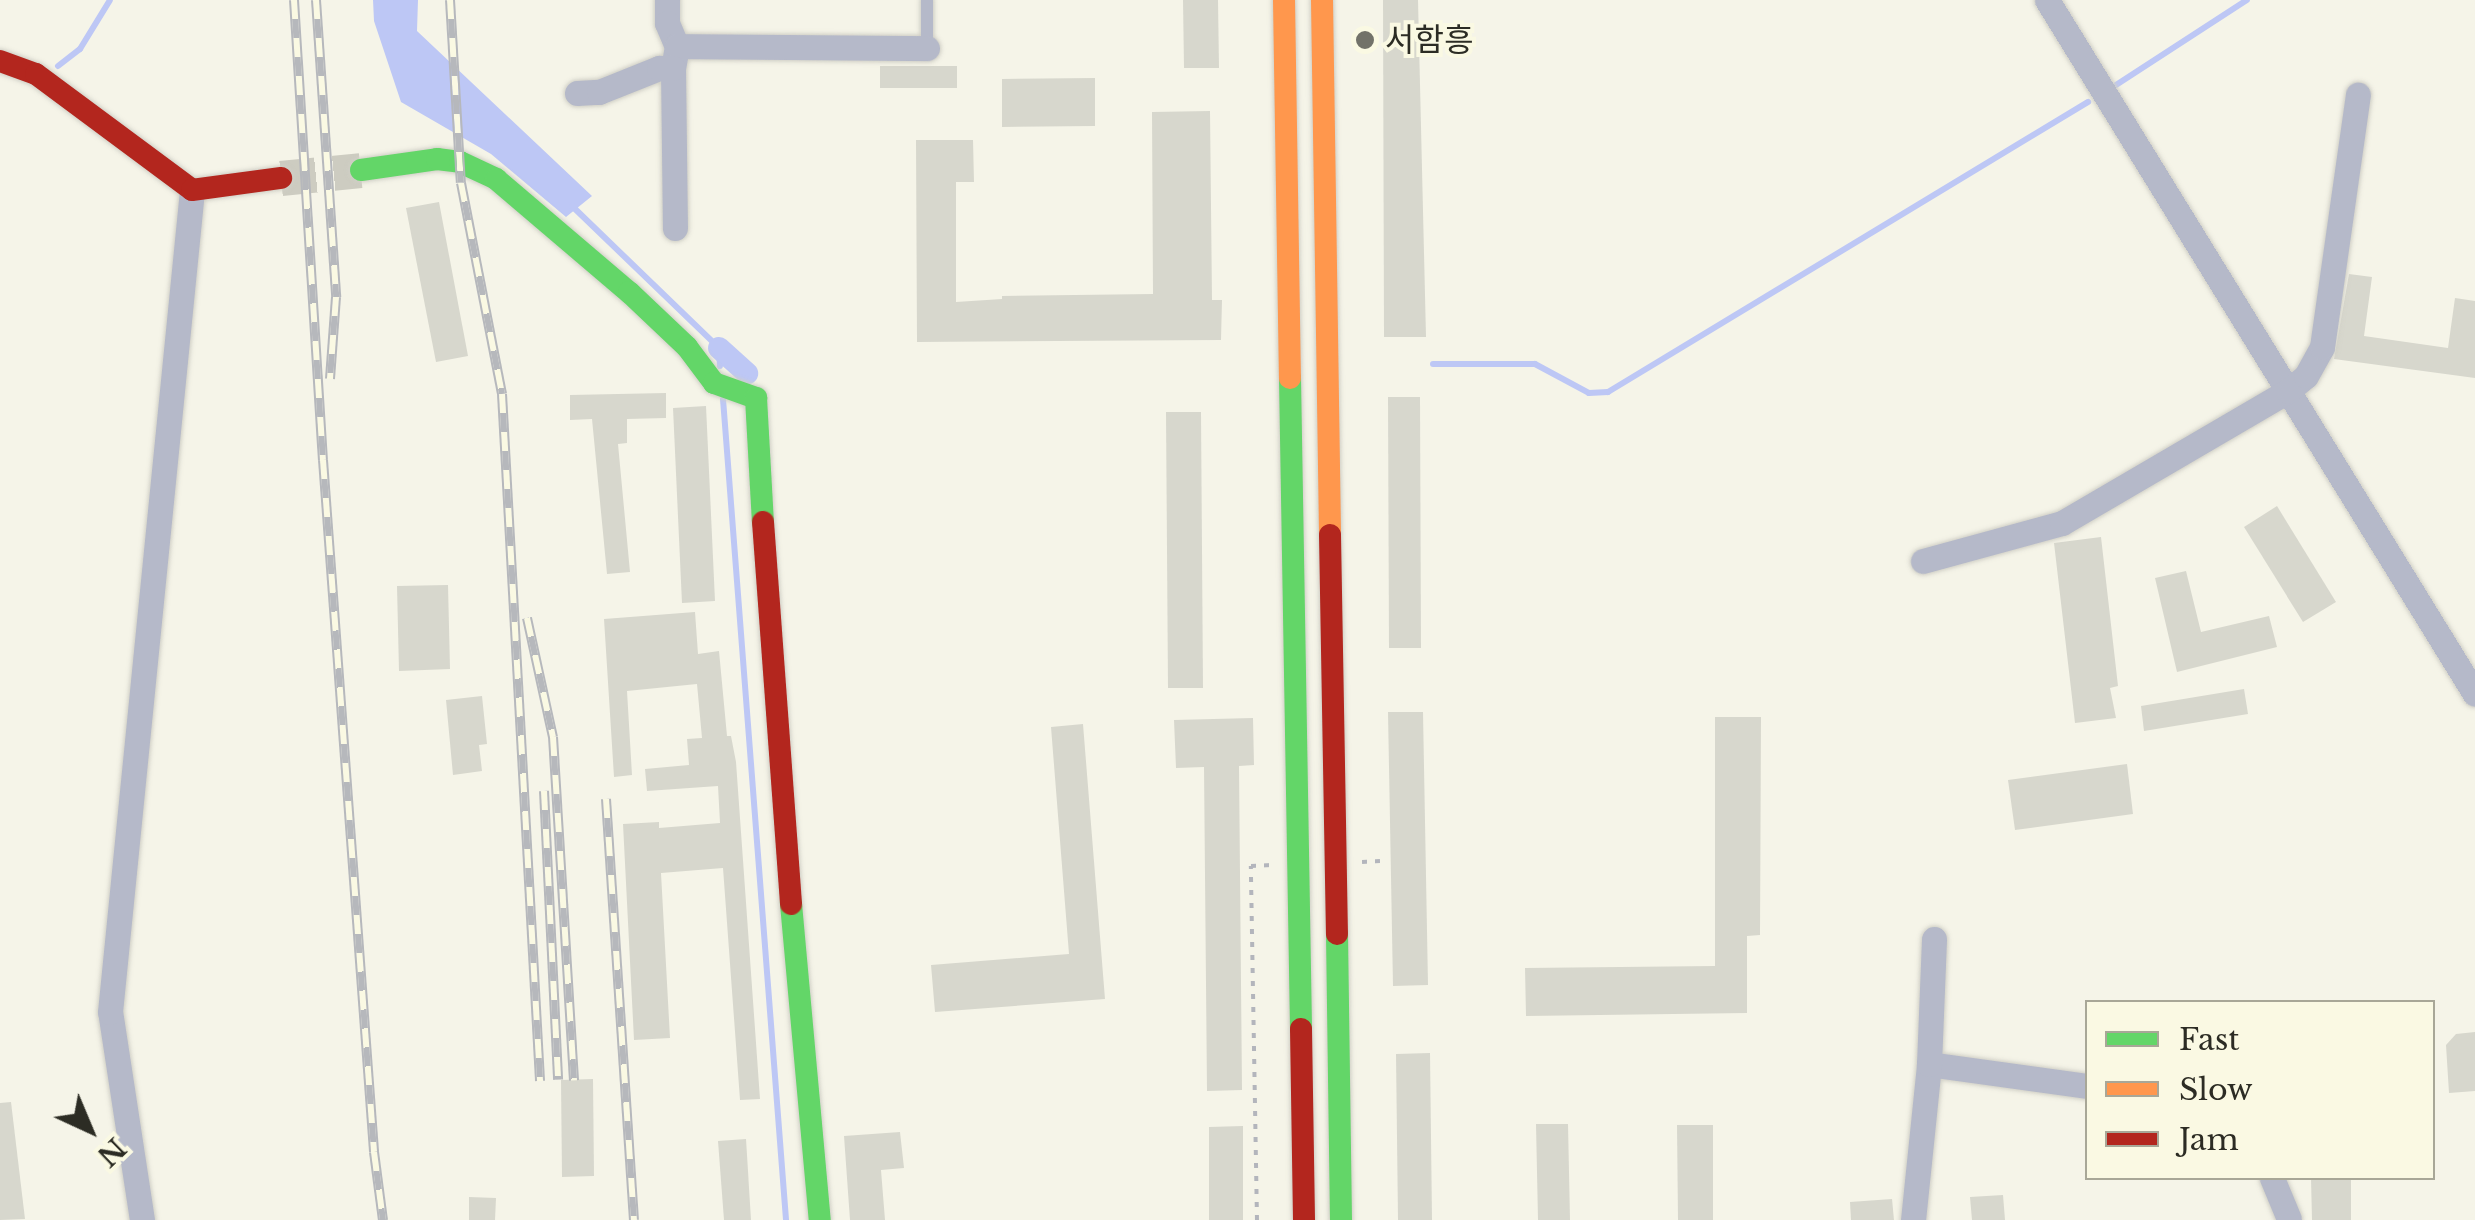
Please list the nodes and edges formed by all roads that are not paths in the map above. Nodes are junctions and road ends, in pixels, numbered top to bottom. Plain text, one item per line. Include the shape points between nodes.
1 (668, 0) edge
2 (928, 0) edge
3 (1284, 0) edge
4 (1322, 0) edge
5 (2047, 0) edge
6 (927, 48) joint
7 (675, 57) junction
8 (0, 61) edge
9 (577, 93) dead end
10 (2358, 95) dead end
11 (361, 170) tunnel mouth
12 (280, 178) tunnel mouth
13 (192, 190) junction
14 (675, 228) dead end
15 (2288, 391) junction
16 (1923, 561) dead end
17 (2475, 694) edge
18 (1934, 938) dead end
19 (1929, 1064) junction
20 (2085, 1086) edge
21 (2273, 1180) edge
22 (2289, 1218) edge
23 (142, 1220) edge
24 (820, 1220) edge
25 (1304, 1220) edge
26 (1340, 1220) edge
27 (1913, 1220) edge

1 - 7 street
2 - 6 lane
3 - 25 main road
4 - 26 main road
5 - 15 street
6 - 7 street
7 - 9 street via 599,92
7 - 14 street
8 - 13 main road via 36,74
10 - 15 street via 2322,347 2306,376
11 - 24 main road via 438,159 496,179 687,347 714,383 756,398 776,722
12 - 13 main road
13 - 23 street via 110,1012
15 - 16 street via 2062,523
15 - 17 street
18 - 19 street
19 - 20 street
19 - 27 street
21 - 22 street

